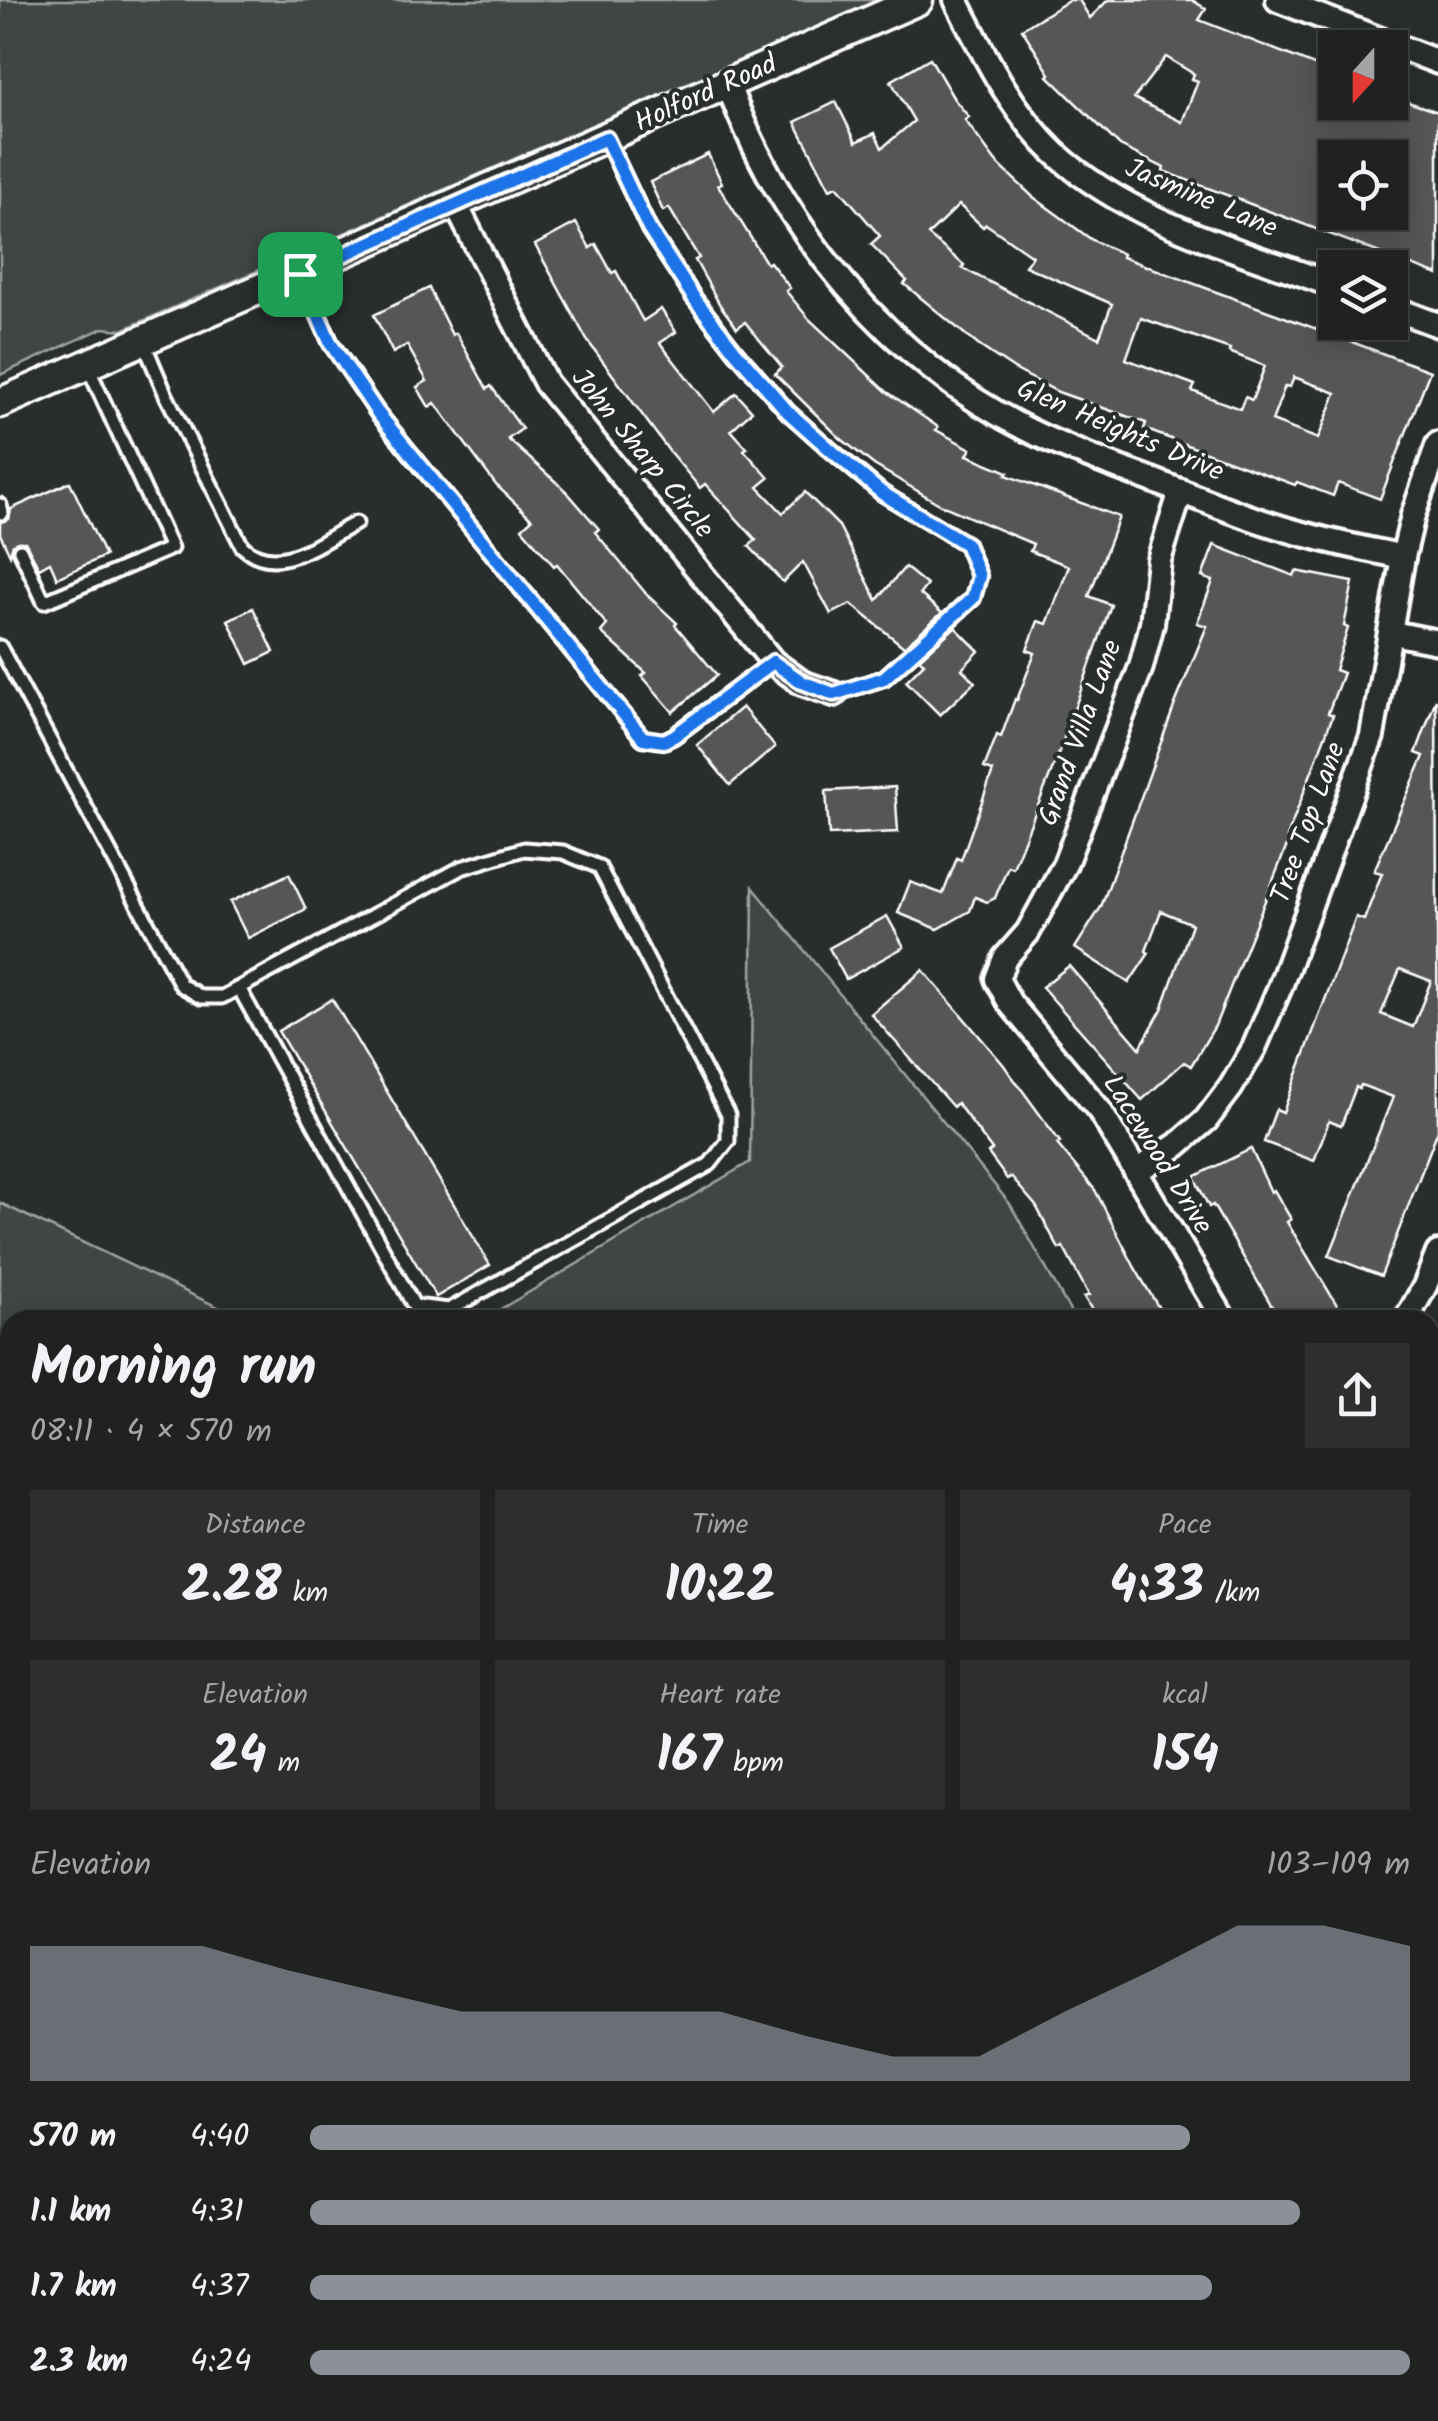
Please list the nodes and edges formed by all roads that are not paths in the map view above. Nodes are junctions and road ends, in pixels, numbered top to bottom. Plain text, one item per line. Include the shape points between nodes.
1 (918, 0) edge
2 (956, 0) edge
3 (1278, 0) edge
4 (1438, 62) edge
5 (728, 85) junction
6 (606, 138) junction
7 (456, 205) junction
8 (300, 274) junction
9 (1318, 280) edge
10 (1408, 313) edge
11 (1438, 324) edge
12 (143, 341) junction
13 (86, 364) junction
14 (0, 403) edge
15 (1438, 444) edge
16 (1181, 492) junction
17 (356, 522) dead end
18 (20, 550) dead end
19 (1403, 558) junction
20 (1392, 633) junction
21 (1438, 642) edge
22 (0, 647) edge
23 (773, 662) junction
24 (834, 694) joint
25 (998, 978) joint
26 (239, 988) junction
27 (1137, 1171) junction
28 (1438, 1253) edge
29 (1218, 1310) edge
30 (1411, 1310) edge

1 - 5 street, Holford Road
2 - 9 street, Jasmine Lane via 1015,106 1054,152 1106,192 1162,221
3 - 4 street
5 - 6 street, Holford Road
5 - 16 street, Glen Heights Drive via 766,171 806,236 896,337 1028,430
6 - 7 street, Holford Road
6 - 24 lane via 649,229 694,298 788,412 882,493 966,544 979,576 973,598 884,678
7 - 8 street, Holford Road
7 - 23 street, John Sharp Circle via 546,383
8 - 12 street, Holford Road
8 - 23 lane via 331,344 377,412 643,738 674,736
10 - 11 street
12 - 13 street, Holford Road
12 - 17 lane via 249,552 281,562
13 - 14 street, Holford Road
13 - 18 lane via 170,548 44,602
15 - 19 street, Tree Top Lane
16 - 19 street, Glen Heights Drive via 1305,535
16 - 25 street, Grand Villa Lane via 1159,560 1141,666 1065,864
19 - 20 street, Tree Top Lane
20 - 21 street
20 - 27 street, Tree Top Lane via 1372,736 1254,1048 1206,1120
22 - 26 lane via 181,985 201,997
23 - 24 street, John Sharp Circle
25 - 27 street, Lacewood Drive via 1010,1004 1100,1111
26 - 26 lane via 461,868 524,850 563,852 599,867 728,1115 728,1141 710,1164 449,1310 414,1306
27 - 29 street, Lacewood Drive
28 - 30 street

